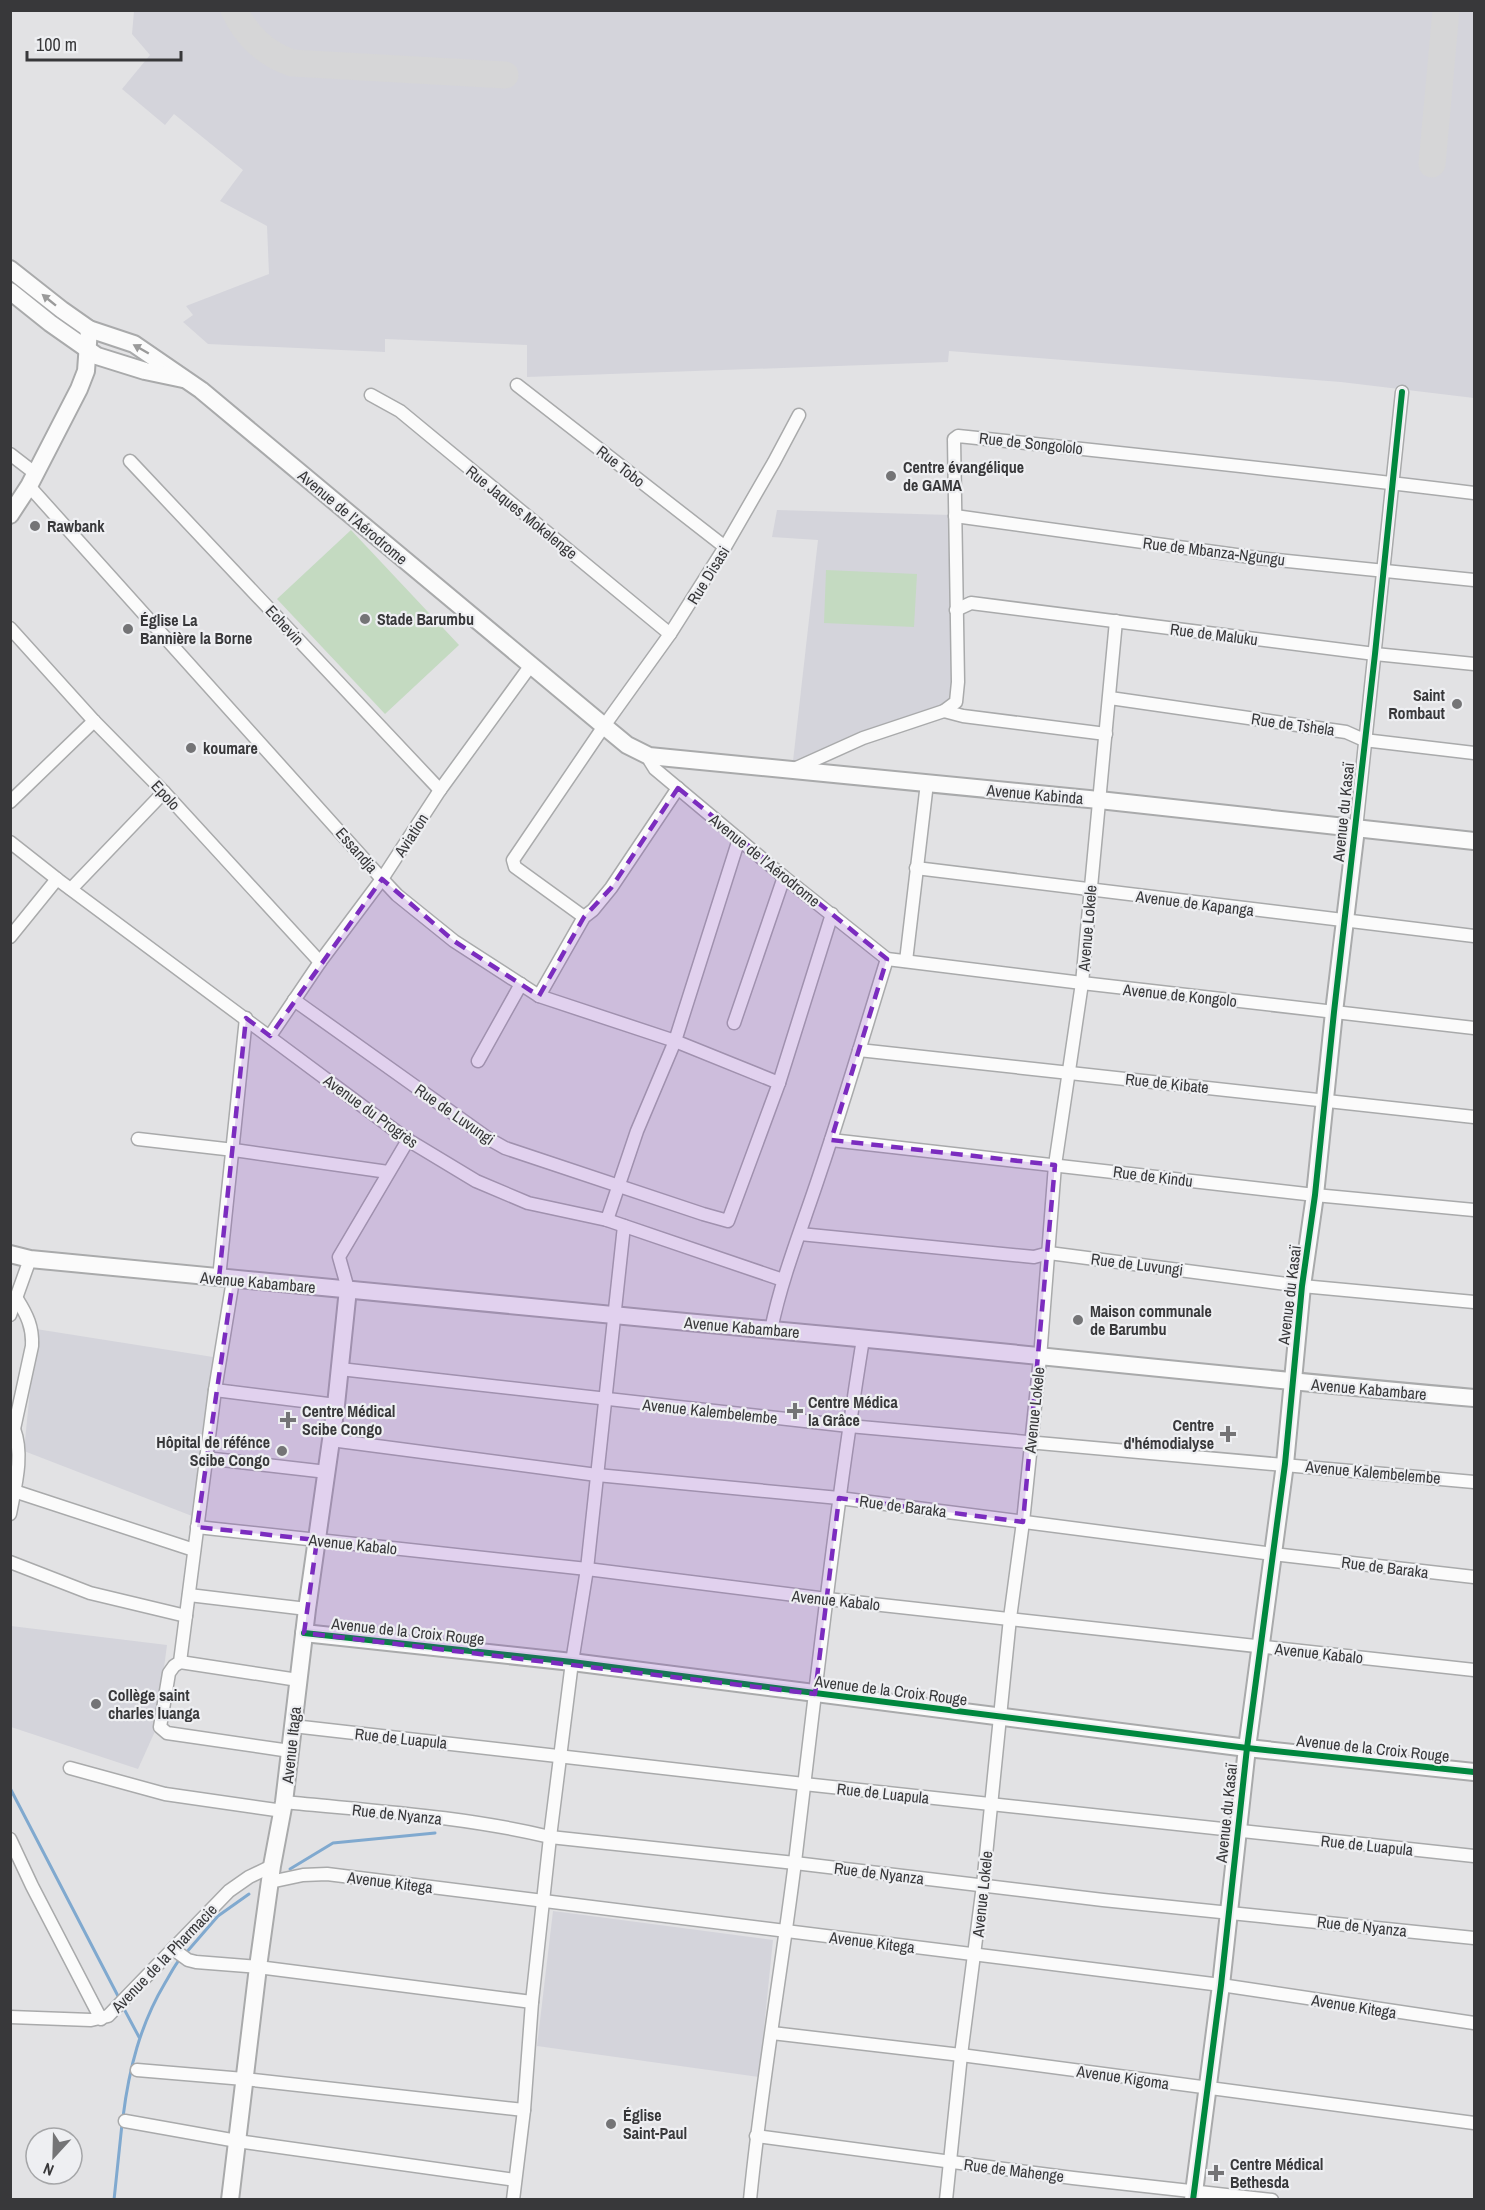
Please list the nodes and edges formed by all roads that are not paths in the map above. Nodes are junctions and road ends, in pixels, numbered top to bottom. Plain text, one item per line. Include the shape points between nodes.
1 (10, 269) edge
2 (10, 291) edge
3 (89, 329) junction
4 (88, 349) junction
5 (186, 380) junction
6 (517, 385) dead end
7 (1402, 392) dead end
8 (370, 395) dead end
9 (798, 415) dead end
10 (10, 454) edge
11 (130, 461) dead end
12 (33, 480) junction
13 (1393, 483) junction
14 (1474, 493) edge
15 (10, 515) edge
16 (955, 516) junction
17 (725, 547) junction
18 (1383, 570) junction
19 (1474, 580) edge
20 (956, 610) junction
21 (1116, 621) junction
22 (10, 628) edge
23 (670, 634) junction
24 (1375, 654) junction
25 (1474, 664) edge
26 (531, 665) junction
27 (1110, 698) junction
28 (944, 711) junction
29 (94, 721) junction
30 (604, 726) junction
31 (1106, 734) junction
32 (1364, 740) junction
33 (1474, 753) edge
34 (649, 756) junction
35 (793, 769) junction
36 (927, 783) junction
37 (678, 788) junction
38 (441, 790) junction
39 (164, 792) junction
40 (1100, 800) junction
41 (10, 802) edge
42 (1356, 829) junction
43 (739, 839) junction
44 (1474, 841) edge
45 (10, 842) edge
46 (916, 868) junction
47 (784, 877) junction
48 (57, 879) junction
49 (382, 879) junction
50 (71, 889) junction
51 (1089, 890) junction
52 (832, 914) junction
53 (584, 917) junction
54 (1344, 921) junction
55 (1474, 936) edge
56 (10, 937) edge
57 (887, 959) junction
58 (906, 961) junction
59 (320, 962) junction
60 (1082, 983) junction
61 (521, 984) junction
62 (539, 996) junction
63 (294, 1000) junction
64 (1334, 1012) junction
65 (246, 1018) junction
66 (734, 1023) dead end
67 (1474, 1028) edge
68 (270, 1036) junction
69 (675, 1041) junction
70 (859, 1050) junction
71 (478, 1061) dead end
72 (1069, 1072) junction
73 (779, 1083) junction
74 (1325, 1100) junction
75 (1474, 1117) edge
76 (138, 1139) dead end
77 (408, 1140) junction
78 (831, 1140) junction
79 (234, 1150) junction
80 (1055, 1165) junction
81 (388, 1172) junction
82 (618, 1186) junction
83 (1315, 1195) junction
84 (1474, 1210) edge
85 (607, 1220) junction
86 (624, 1226) junction
87 (800, 1234) junction
88 (1049, 1253) junction
89 (10, 1254) edge
90 (30, 1259) junction
91 (226, 1279) junction
92 (783, 1280) junction
93 (1302, 1286) junction
94 (348, 1289) junction
95 (17, 1299) junction
96 (1474, 1302) edge
97 (10, 1315) edge
98 (615, 1315) junction
99 (771, 1330) junction
100 (863, 1339) junction
101 (1040, 1358) junction
102 (340, 1368) junction
103 (1292, 1382) junction
104 (214, 1390) junction
105 (1474, 1398) edge
106 (606, 1400) junction
107 (336, 1405) junction
108 (849, 1426) junction
109 (13, 1432) edge
110 (331, 1440) junction
111 (1031, 1442) junction
112 (206, 1458) junction
113 (1285, 1464) junction
114 (327, 1472) junction
115 (597, 1475) junction
116 (1474, 1482) edge
117 (14, 1491) junction
118 (839, 1498) junction
119 (10, 1514) edge
120 (1023, 1522) junction
121 (197, 1527) junction
122 (317, 1540) junction
123 (194, 1550) junction
124 (1273, 1554) junction
125 (10, 1562) edge
126 (587, 1569) junction
127 (1474, 1577) edge
128 (189, 1595) junction
129 (827, 1599) junction
130 (307, 1609) junction
131 (186, 1616) junction
132 (1010, 1618) junction
133 (304, 1633) junction
134 (1259, 1646) junction
135 (180, 1662) junction
136 (572, 1662) junction
137 (1474, 1670) edge
138 (298, 1680) junction
139 (815, 1694) junction
140 (999, 1717) junction
141 (293, 1726) junction
142 (1246, 1748) junction
143 (290, 1751) junction
144 (561, 1756) junction
145 (70, 1768) dead end
146 (1474, 1772) edge
147 (804, 1784) junction
148 (990, 1805) junction
149 (284, 1806) junction
150 (1237, 1831) junction
151 (550, 1837) junction
152 (10, 1839) edge
153 (1474, 1856) edge
154 (795, 1863) junction
155 (271, 1874) junction
156 (983, 1886) junction
157 (543, 1902) junction
158 (1228, 1912) junction
159 (785, 1931) junction
160 (1474, 1938) edge
161 (180, 1954) junction
162 (975, 1955) junction
163 (258, 1967) junction
164 (1221, 1985) junction
165 (532, 2002) junction
166 (10, 2017) edge
167 (101, 2019) junction
168 (1474, 2023) edge
169 (772, 2033) junction
170 (961, 2055) junction
171 (137, 2070) dead end
172 (244, 2079) junction
173 (1209, 2088) junction
174 (524, 2110) junction
175 (125, 2121) dead end
176 (1474, 2123) edge
177 (756, 2136) junction
178 (237, 2141) junction
179 (951, 2162) junction
180 (515, 2180) junction
181 (1194, 2196) edge
182 (230, 2199) edge
183 (513, 2199) edge
184 (750, 2199) edge
185 (946, 2199) edge
186 (1272, 2199) edge

3 -> 1 street, Avenue de l’Aérodrome
2 - 4 street
3 - 4 street
5 -> 3 street, Avenue de l’Aérodrome via 134,344
4 - 5 street via 115,362
4 - 12 street via 80,388
5 - 26 street, Avenue de l’Aérodrome
6 - 17 street, Rue Tobo
7 - 13 street, Avenue du Kasaï
8 - 23 street, Rue Jaques Mokelenge via 400,411
9 - 17 street, Rue Disasi
10 - 12 street, Essandja
11 - 38 street, Echevin
12 - 15 street
12 - 49 street, Essandja
13 - 14 street, Rue de Songololo
13 - 16 street, Rue de Songololo via 958,436 954,439
13 - 18 street, Avenue du Kasaï
16 - 18 street, Rue de Mbanza-Ngungu via 1258,558
16 - 20 street, Rue de Songololo
17 - 23 street, Rue Disasi
18 - 19 street, Rue de Mbanza-Ngungu
18 - 24 street, Avenue du Kasaï
20 - 21 street, Rue de Maluku via 971,603
20 - 28 street, Rue de Songololo via 958,692 956,702
21 - 24 street, Rue de Maluku
21 - 27 street, Avenue Lokele
22 - 29 street, Epolo
23 - 30 street, Rue Disasi
24 - 25 street, Rue de Maluku
24 - 32 street, Avenue du Kasaï
26 - 30 street, Avenue de l’Aérodrome
26 - 38 street, Aviation
27 - 31 street, Avenue Lokele
27 - 32 street, Rue de Tshela via 1336,730
28 - 31 street
28 - 35 street via 863,738
29 - 39 street, Epolo
29 - 41 street
30 - 34 street, Avenue Kabinda via 627,745
30 - 53 street, Rue Disasi via 513,860 515,867
31 - 40 street, Avenue Lokele
32 - 33 street, Rue de Tshela
32 - 42 street, Avenue du Kasaï
34 - 35 street, Avenue Kabinda
34 - 37 street, Avenue de l’Aérodrome via 656,769
35 - 36 street, Avenue Kabinda
36 - 40 street, Avenue Kabinda
36 - 46 street
37 - 43 street, Avenue de l’Aérodrome
37 - 53 street via 611,888
38 - 49 street, Aviation
39 - 50 street
39 - 59 street, Epolo
40 - 42 street, Avenue Kabinda
40 - 51 street, Avenue Lokele
42 - 44 street, Avenue Kabinda
42 - 54 street, Avenue du Kasaï
43 - 47 street, Avenue de l’Aérodrome
43 - 69 street
45 - 48 street, Avenue du Progrès
46 - 51 street, Avenue de Kapanga
46 - 58 street
47 - 52 street, Avenue de l’Aérodrome
47 - 66 street
48 - 50 street, Avenue du Progrès
48 - 56 street
49 - 59 street, Aviation
49 - 61 street, Essandja via 453,941
50 - 65 street, Avenue du Progrès
51 - 54 street, Avenue de Kapanga
51 - 60 street, Avenue Lokele
52 - 57 street, Avenue de l’Aérodrome
52 - 73 street
53 - 62 street
54 - 55 street, Avenue de Kapanga
54 - 64 street, Avenue du Kasaï
57 - 58 street, Avenue de Kongolo
57 - 70 street
58 - 60 street, Avenue de Kongolo
59 - 63 street, Aviation
60 - 64 street, Avenue de Kongolo
60 - 72 street, Avenue Lokele
61 - 62 street, Essandja
61 - 71 street
62 - 69 street, Essandja
63 - 68 street, Aviation
63 - 82 street, Rue de Luvungi via 489,1139
64 - 67 street, Avenue de Kongolo
64 - 74 street, Avenue du Kasaï
65 - 68 street, Avenue du Progrès
65 - 79 street
68 - 77 street, Avenue du Progrès
69 - 73 street, Essandja
69 - 82 street
70 - 72 street, Rue de Kibate
70 - 78 street
72 - 74 street, Rue de Kibate
72 - 80 street, Avenue Lokele
73 - 82 street, Rue de Luvungi via 730,1218 724,1221
74 - 75 street, Rue de Kibate
74 - 83 street, Avenue du Kasaï
76 - 79 street
77 - 81 street
77 - 85 street, Avenue du Progrès via 476,1181 528,1203
78 - 80 street, Rue de Kindu
78 - 87 street
79 - 81 street
79 - 91 street
80 - 83 street, Rue de Kindu
80 - 88 street, Avenue Lokele
81 - 94 street via 339,1257
82 - 85 street
83 - 84 street, Rue de Kindu
83 - 93 street, Avenue du Kasaï
85 - 86 street, Avenue du Progrès
86 - 92 street, Avenue du Progrès
86 - 98 street
87 - 88 street, Rue de Luvungi via 1034,1257
87 - 92 street
88 - 93 street, Rue de Luvungi
88 - 101 street, Avenue Lokele
89 - 90 street, Avenue Kabambare
90 - 91 street, Avenue Kabambare
90 - 95 street
91 - 94 street, Avenue Kabambare
91 - 104 street
92 - 99 street
93 - 96 street, Rue de Luvungi
93 - 103 street, Avenue du Kasaï
94 - 98 street, Avenue Kabambare
94 - 102 street, Avenue Itaga
95 - 97 street
95 - 109 street via 29,1320 32,1346
98 - 99 street, Avenue Kabambare
98 - 106 street
99 - 100 street, Avenue Kabambare
100 - 101 street, Avenue Kabambare
100 - 108 street
101 - 103 street, Avenue Kabambare
101 - 111 street, Avenue Lokele
102 - 106 street, Avenue Kalembelembe
102 - 107 street, Avenue Itaga
103 - 105 street, Avenue Kabambare
103 - 113 street, Avenue du Kasaï
104 - 107 street
104 - 112 street
106 - 108 street, Avenue Kalembelembe
106 - 115 street
107 - 110 street, Avenue Itaga
108 - 111 street, Avenue Kalembelembe
108 - 118 street
109 - 117 street via 19,1451
110 - 114 street, Avenue Itaga
110 - 115 street, Rue de Baraka
111 - 113 street, Avenue Kalembelembe
111 - 120 street, Avenue Lokele
112 - 114 street
112 - 121 street
113 - 116 street, Avenue Kalembelembe
113 - 124 street, Avenue du Kasaï
114 - 122 street, Avenue Itaga
115 - 118 street, Rue de Baraka
115 - 126 street
117 - 119 street
117 - 123 street
118 - 120 street, Rue de Baraka
118 - 129 street
120 - 124 street, Rue de Baraka
120 - 132 street, Avenue Lokele
121 - 122 street, Avenue Kabalo
121 - 123 street
122 - 126 street, Avenue Kabalo
122 - 130 street, Avenue Itaga
123 - 128 street
124 - 127 street, Rue de Baraka
124 - 134 street, Avenue du Kasaï
125 - 131 street via 90,1593
126 - 129 street, Avenue Kabalo
126 - 136 street
128 - 130 street
128 - 131 street
129 - 132 street, Avenue Kabalo
129 - 139 street
130 - 133 street, Avenue Itaga
131 - 135 street
132 - 134 street, Avenue Kabalo
132 - 140 street, Avenue Lokele
133 - 136 street, Avenue de la Croix Rouge
133 - 138 street, Avenue Itaga
134 - 137 street, Avenue Kabalo
134 - 142 street, Avenue du Kasaï
135 - 138 street
135 - 143 street via 169,1673 160,1727 163,1731
136 - 139 street, Avenue de la Croix Rouge
136 - 144 street
138 - 141 street, Avenue Itaga
139 - 140 street, Avenue de la Croix Rouge
139 - 147 street
140 - 142 street, Avenue de la Croix Rouge
140 - 148 street, Avenue Lokele
141 - 143 street, Avenue Itaga
141 - 144 street, Rue de Luapula
142 - 146 street, Avenue de la Croix Rouge
142 - 150 street, Avenue du Kasaï
143 - 149 street, Avenue Itaga
144 - 147 street, Rue de Luapula
144 - 151 street
145 - 149 street, Rue de Nyanza via 165,1794
147 - 148 street, Rue de Luapula
147 - 154 street
148 - 150 street, Rue de Luapula
148 - 156 street, Avenue Lokele
149 - 151 street, Rue de Nyanza via 457,1820
149 - 155 street, Avenue Itaga
150 - 153 street, Rue de Luapula
150 - 158 street, Avenue du Kasaï
151 - 154 street, Rue de Nyanza
151 - 157 street
152 - 167 street
154 - 156 street, Rue de Nyanza
154 - 159 street
155 - 157 street, Avenue Kitega via 327,1874
155 - 161 street, Avenue de la Pharmacie via 238,1883
155 - 163 street, Avenue Itaga
156 - 158 street, Rue de Nyanza
156 - 162 street, Avenue Lokele
157 - 159 street, Avenue Kitega
157 - 165 street
158 - 160 street, Rue de Nyanza
158 - 164 street, Avenue du Kasaï
159 - 162 street, Avenue Kitega
159 - 169 street
161 - 163 street
161 - 167 street, Avenue de la Pharmacie
162 - 164 street, Avenue Kitega
162 - 170 street, Avenue Lokele
163 - 165 street
163 - 172 street, Avenue Itaga
164 - 168 street, Avenue Kitega
164 - 173 street, Avenue du Kasaï
165 - 174 street
166 - 167 street, Avenue de la Pharmacie
169 - 170 street, Avenue Kigoma
169 - 177 street
170 - 173 street, Avenue Kigoma
170 - 179 street, Avenue Lokele
171 - 172 street
172 - 174 street
172 - 178 street, Avenue Itaga
173 - 176 street, Avenue Kigoma
173 - 181 street, Avenue du Kasaï
174 - 180 street
175 - 178 street
177 - 179 street, Rue de Mahenge
177 - 184 street
178 - 180 street
178 - 182 street, Avenue Itaga
179 - 181 street, Rue de Mahenge
179 - 185 street, Avenue Lokele
180 - 183 street
181 - 186 street, Rue de Mahenge

